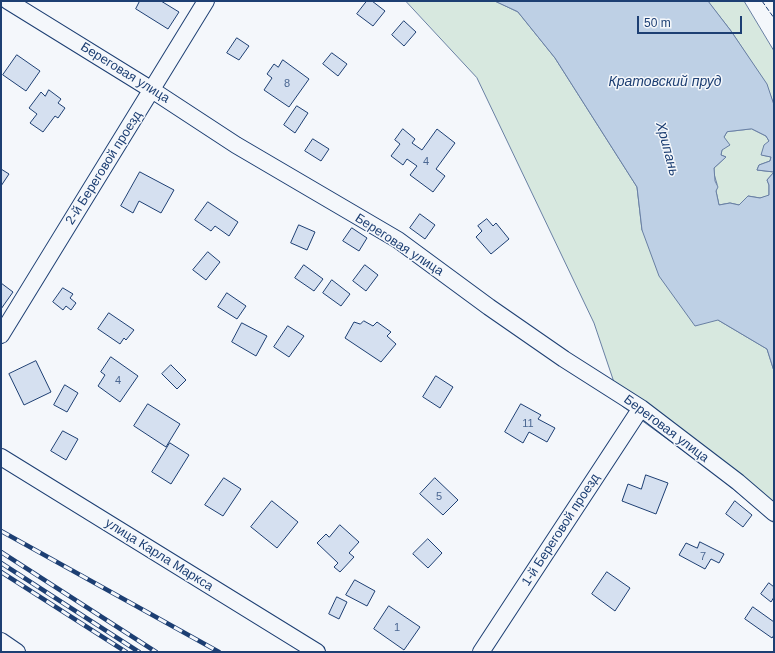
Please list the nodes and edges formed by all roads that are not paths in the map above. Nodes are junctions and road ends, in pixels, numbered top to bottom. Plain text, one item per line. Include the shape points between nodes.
1 (8, 1) edge
2 (206, 1) edge
3 (152, 90) junction
4 (1, 335) edge
5 (641, 408) junction
6 (1, 457) edge
7 (774, 513) edge
8 (1, 641) edge
9 (17, 652) edge
10 (317, 652) edge
11 (481, 652) edge

1 - 3 street, Береговая улица
2 - 3 street, 2-й Береговой проезд
3 - 4 street, 2-й Береговой проезд
3 - 5 street, Береговая улица via 236,145 398,240 545,346
5 - 7 street, Береговая улица via 738,482
5 - 11 street, 1-й Береговой проезд
6 - 10 street, улица Карла Маркса
8 - 9 street

